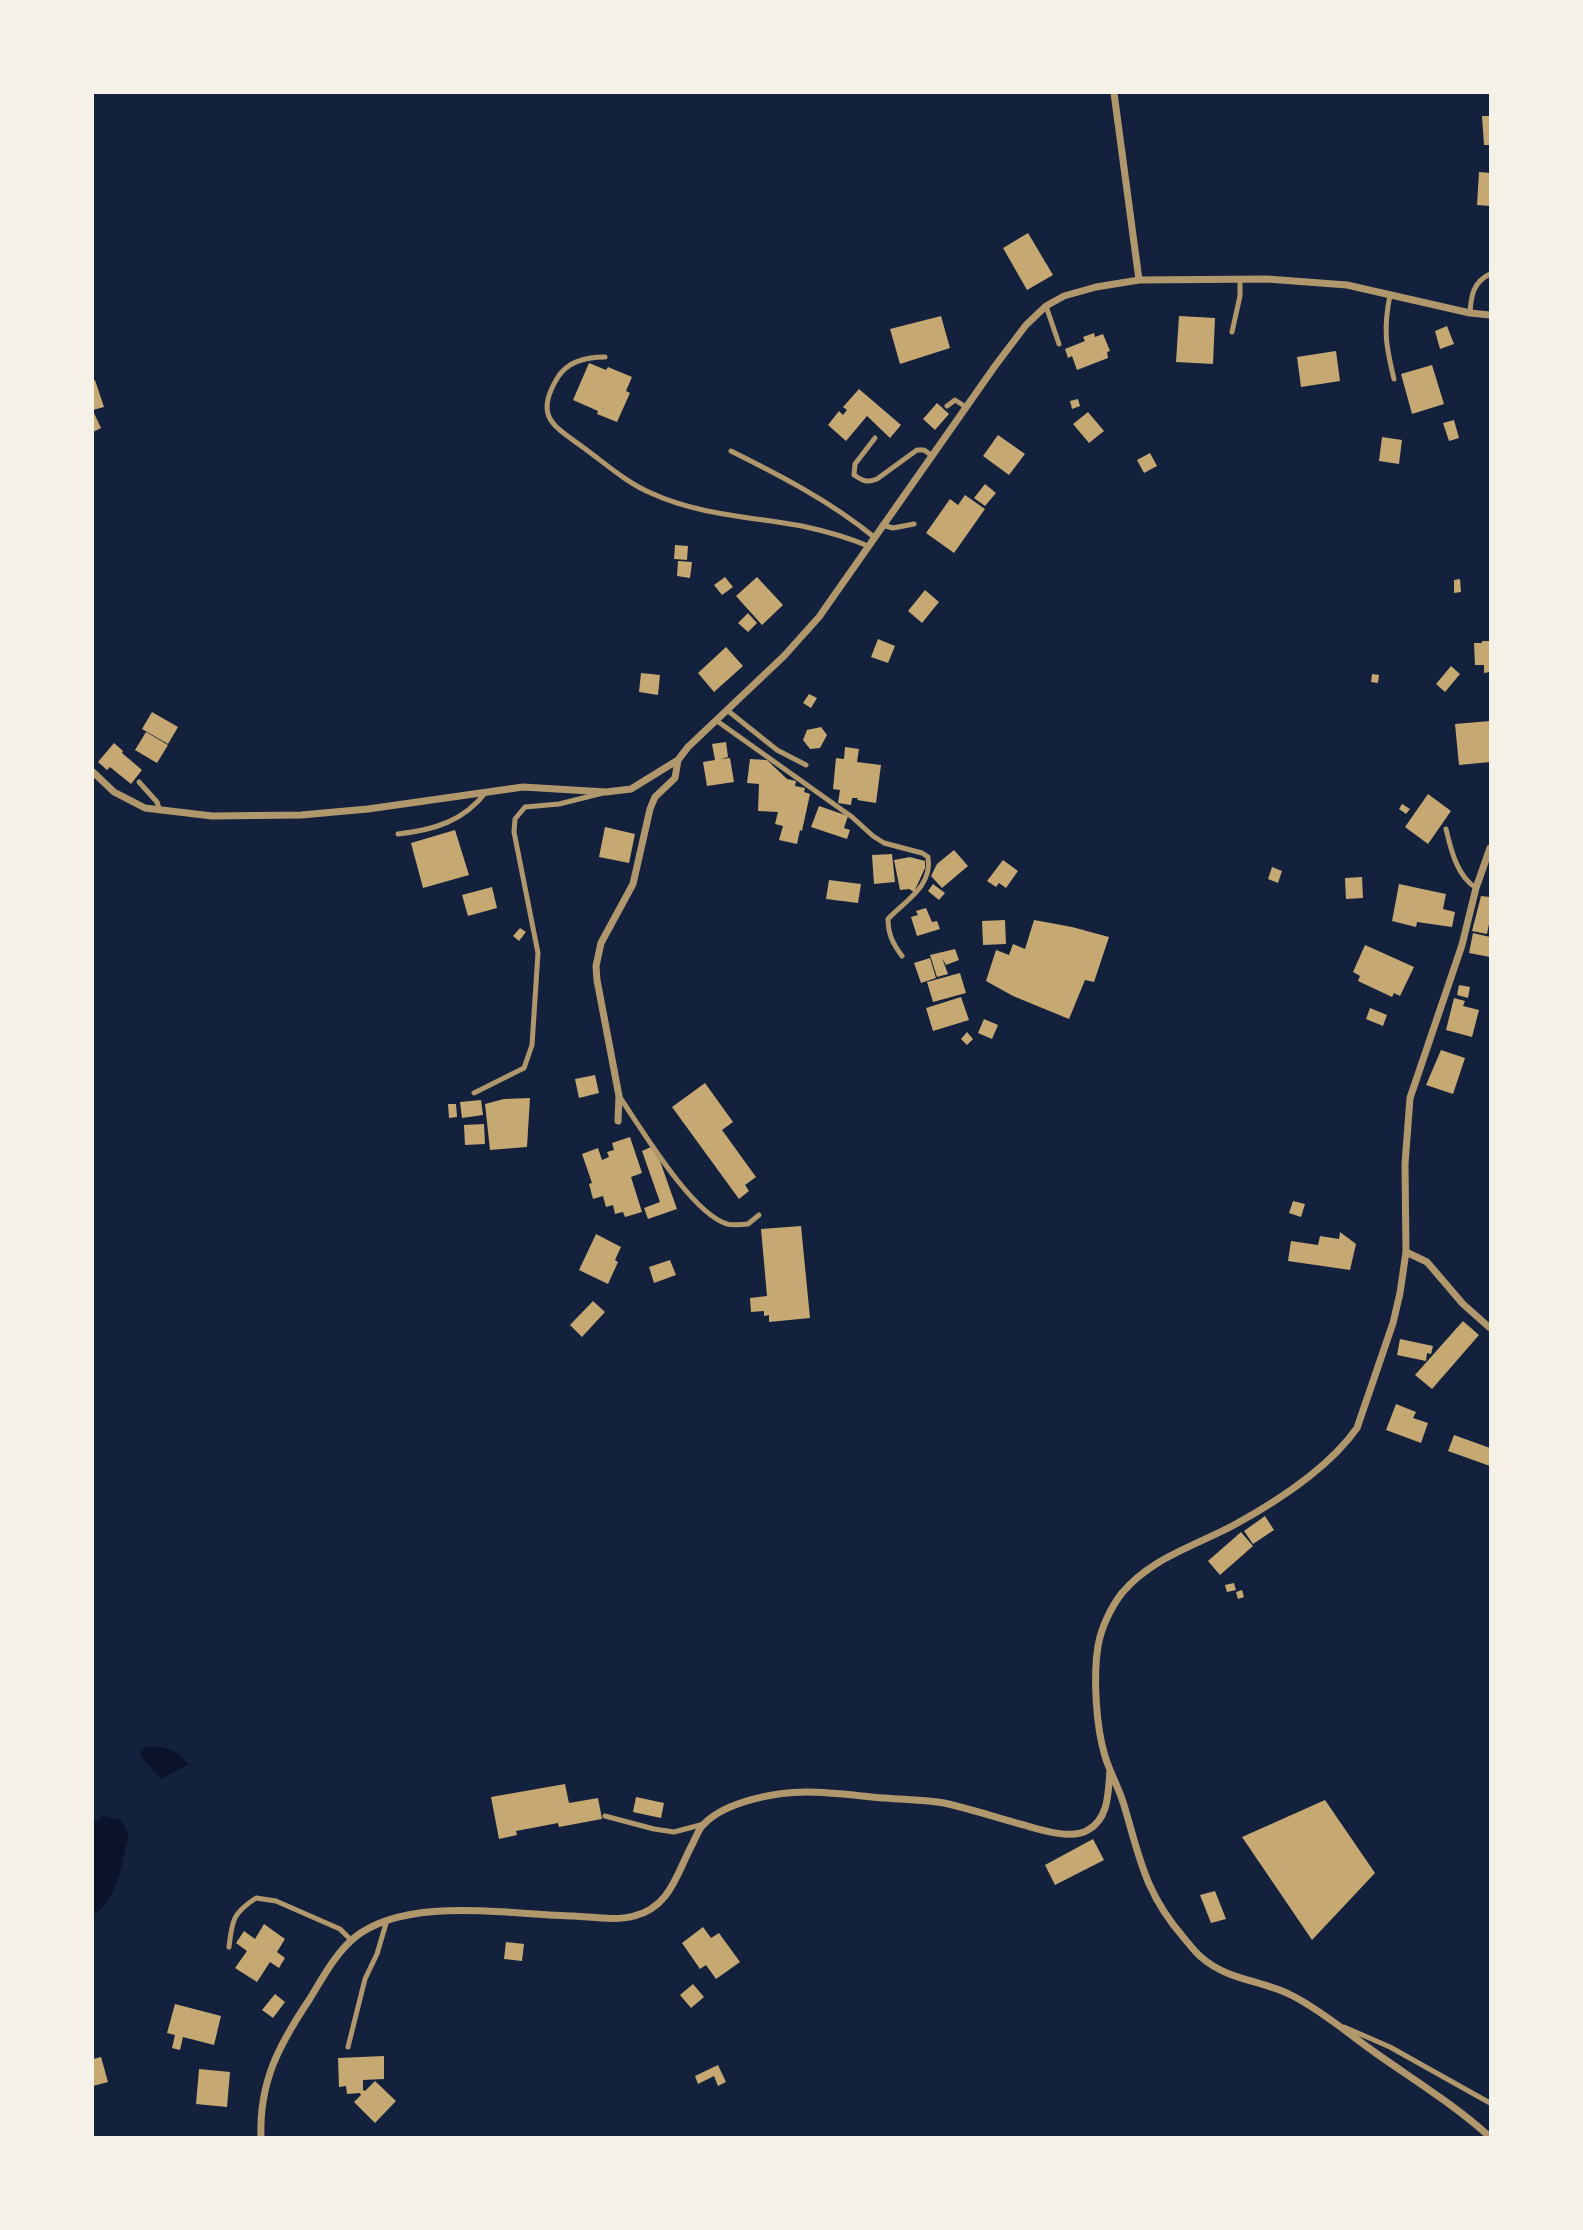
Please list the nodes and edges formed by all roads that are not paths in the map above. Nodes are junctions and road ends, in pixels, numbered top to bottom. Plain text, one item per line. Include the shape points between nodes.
1 (1114, 93) edge
2 (1490, 274) edge
3 (1240, 279) junction
4 (1139, 280) junction
5 (1390, 295) junction
6 (1046, 306) junction
7 (1470, 313) junction
8 (1490, 315) edge
9 (1232, 332) dead end
10 (1059, 344) dead end
11 (605, 357) dead end
12 (1394, 379) dead end
13 (947, 406) dead end
14 (966, 407) junction
15 (875, 438) dead end
16 (731, 451) dead end
17 (931, 455) junction
18 (882, 524) junction
19 (914, 524) dead end
20 (874, 537) junction
21 (868, 546) junction
22 (727, 710) junction
23 (717, 721) junction
24 (678, 760) junction
25 (806, 765) dead end
26 (93, 772) edge
27 (139, 782) dead end
28 (486, 792) junction
29 (606, 792) junction
30 (160, 811) junction
31 (1446, 830) dead end
32 (398, 834) dead end
33 (1490, 848) edge
34 (1476, 888) junction
35 (902, 956) dead end
36 (474, 1093) dead end
37 (619, 1096) junction
38 (618, 1121) dead end
39 (759, 1215) dead end
40 (1406, 1252) junction
41 (1490, 1328) edge
42 (1110, 1771) junction
43 (606, 1815) dead end
44 (704, 1824) junction
45 (387, 1920) junction
46 (351, 1940) junction
47 (229, 1947) dead end
48 (1337, 2024) junction
49 (348, 2048) dead end
50 (1490, 2103) edge
51 (261, 2137) edge
52 (1490, 2137) edge

1 - 4 street
2 - 7 lane via 1477,282
3 - 4 street
3 - 5 street via 1347,285
3 - 9 lane
4 - 6 street via 1096,287
5 - 7 street
5 - 12 lane via 1385,329
6 - 10 lane
6 - 14 street via 1026,325
7 - 8 street
11 - 21 lane via 585,359 565,370 546,410 548,420 559,430 621,476 649,493 681,504 803,526
13 - 14 lane via 955,400
14 - 17 street
15 - 17 lane via 855,464 854,475 863,481 877,479 917,450
16 - 20 lane via 835,507
17 - 18 street
18 - 19 lane via 893,528
18 - 20 street
20 - 21 street
21 - 22 street via 819,618
22 - 23 street
22 - 25 lane via 777,750
23 - 24 street
23 - 35 lane via 873,836 928,857 923,884 888,919 893,944
24 - 29 street via 631,789
24 - 37 street via 675,778 655,797 650,809 633,884 601,943 596,966
26 - 30 street via 114,792
27 - 30 lane
28 - 29 street via 523,787
28 - 30 street via 301,815 212,816
28 - 32 lane via 466,814
29 - 36 lane via 525,807 515,819 517,854 538,953 531,1045 524,1068
31 - 34 lane via 1461,875
33 - 34 street
34 - 40 street via 1462,945 1410,1098
37 - 38 street
37 - 39 lane via 705,1212 727,1225 748,1224
40 - 41 street via 1427,1262
40 - 42 street via 1393,1323 1361,1418 1348,1442 1284,1494 1160,1560 1122,1593 1109,1614 1098,1645 1096,1700
42 - 44 street via 1106,1806 1086,1832 1055,1834 942,1803 806,1792 755,1798 729,1807
42 - 48 street via 1150,1889 1167,1918 1202,1958 1240,1979 1293,1996
43 - 44 lane via 674,1832
44 - 45 street via 669,1894 645,1913 631,1917 464,1911 412,1913
45 - 46 street
45 - 49 lane via 365,1979
46 - 47 lane via 340,1929 276,1901 256,1898 238,1910
46 - 51 street via 280,2046 264,2087
48 - 50 lane via 1390,2047
48 - 52 street via 1460,2110

